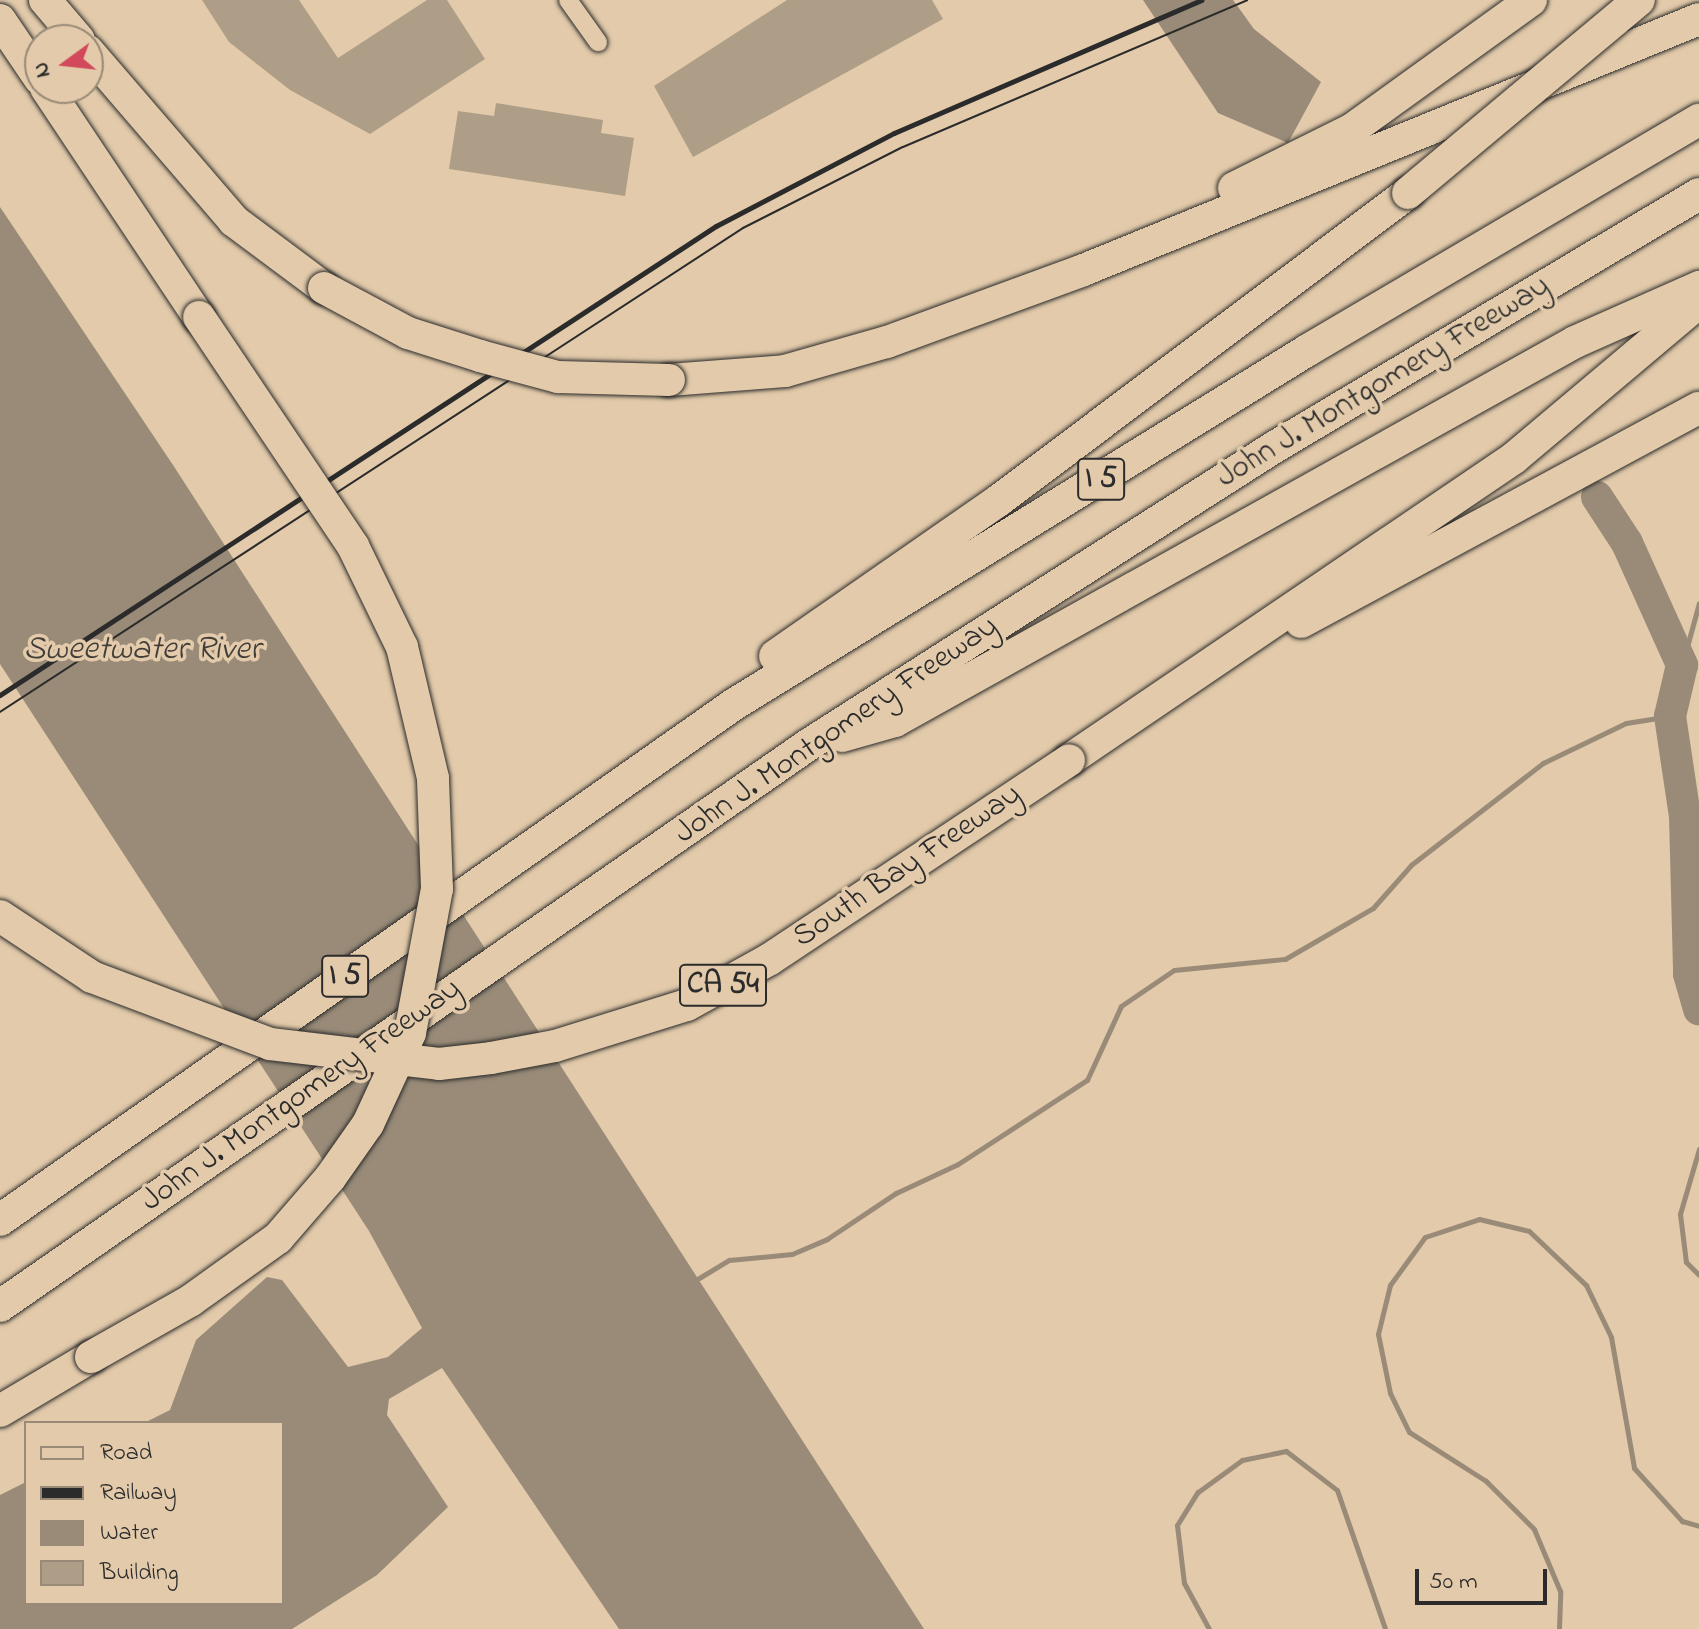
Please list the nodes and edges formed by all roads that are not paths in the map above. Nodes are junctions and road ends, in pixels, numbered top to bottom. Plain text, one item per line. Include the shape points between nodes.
1 (45, 0) edge
2 (568, 0) edge
3 (1531, 0) edge
4 (1639, 0) edge
5 (1699, 19) edge
6 (0, 20) edge
7 (65, 24) edge
8 (598, 42) dead end
9 (24, 55) edge
10 (104, 70) edge
11 (57, 104) edge
12 (1699, 120) edge
13 (1699, 194) edge
14 (1699, 287) edge
15 (1000, 302) junction
16 (1699, 302) edge
17 (1699, 408) edge
18 (1171, 691) junction
19 (733, 705) junction
20 (808, 745) junction
21 (0, 916) edge
22 (0, 1220) edge
23 (0, 1306) edge
24 (0, 1411) edge

1 - 7 highway
2 - 8 street
3 - 15 highway via 1351,130 1077,255
4 - 19 highway, bridge via 1408,193 998,501 774,657
5 - 15 highway
6 - 9 highway
10 - 15 highway, bridge via 234,221 324,288 408,333 558,377 669,380 785,371
11 - 24 highway, bridge via 353,546 402,647 433,778 437,889 410,1033 368,1124 330,1178 278,1238 190,1301
12 - 19 highway, John J. Montgomery Freeway / I 5 via 1308,350
13 - 20 highway, John J. Montgomery Freeway / I 5 via 1273,448
14 - 20 highway via 1575,342 895,721
16 - 18 highway via 1514,458
17 - 18 highway
18 - 21 highway, South Bay Freeway / CA 54, bridge via 770,959 687,1005 491,1058 439,1064 270,1044 92,977
19 - 22 highway, John J. Montgomery Freeway / I 5, bridge
20 - 23 highway, John J. Montgomery Freeway / I 5, bridge

